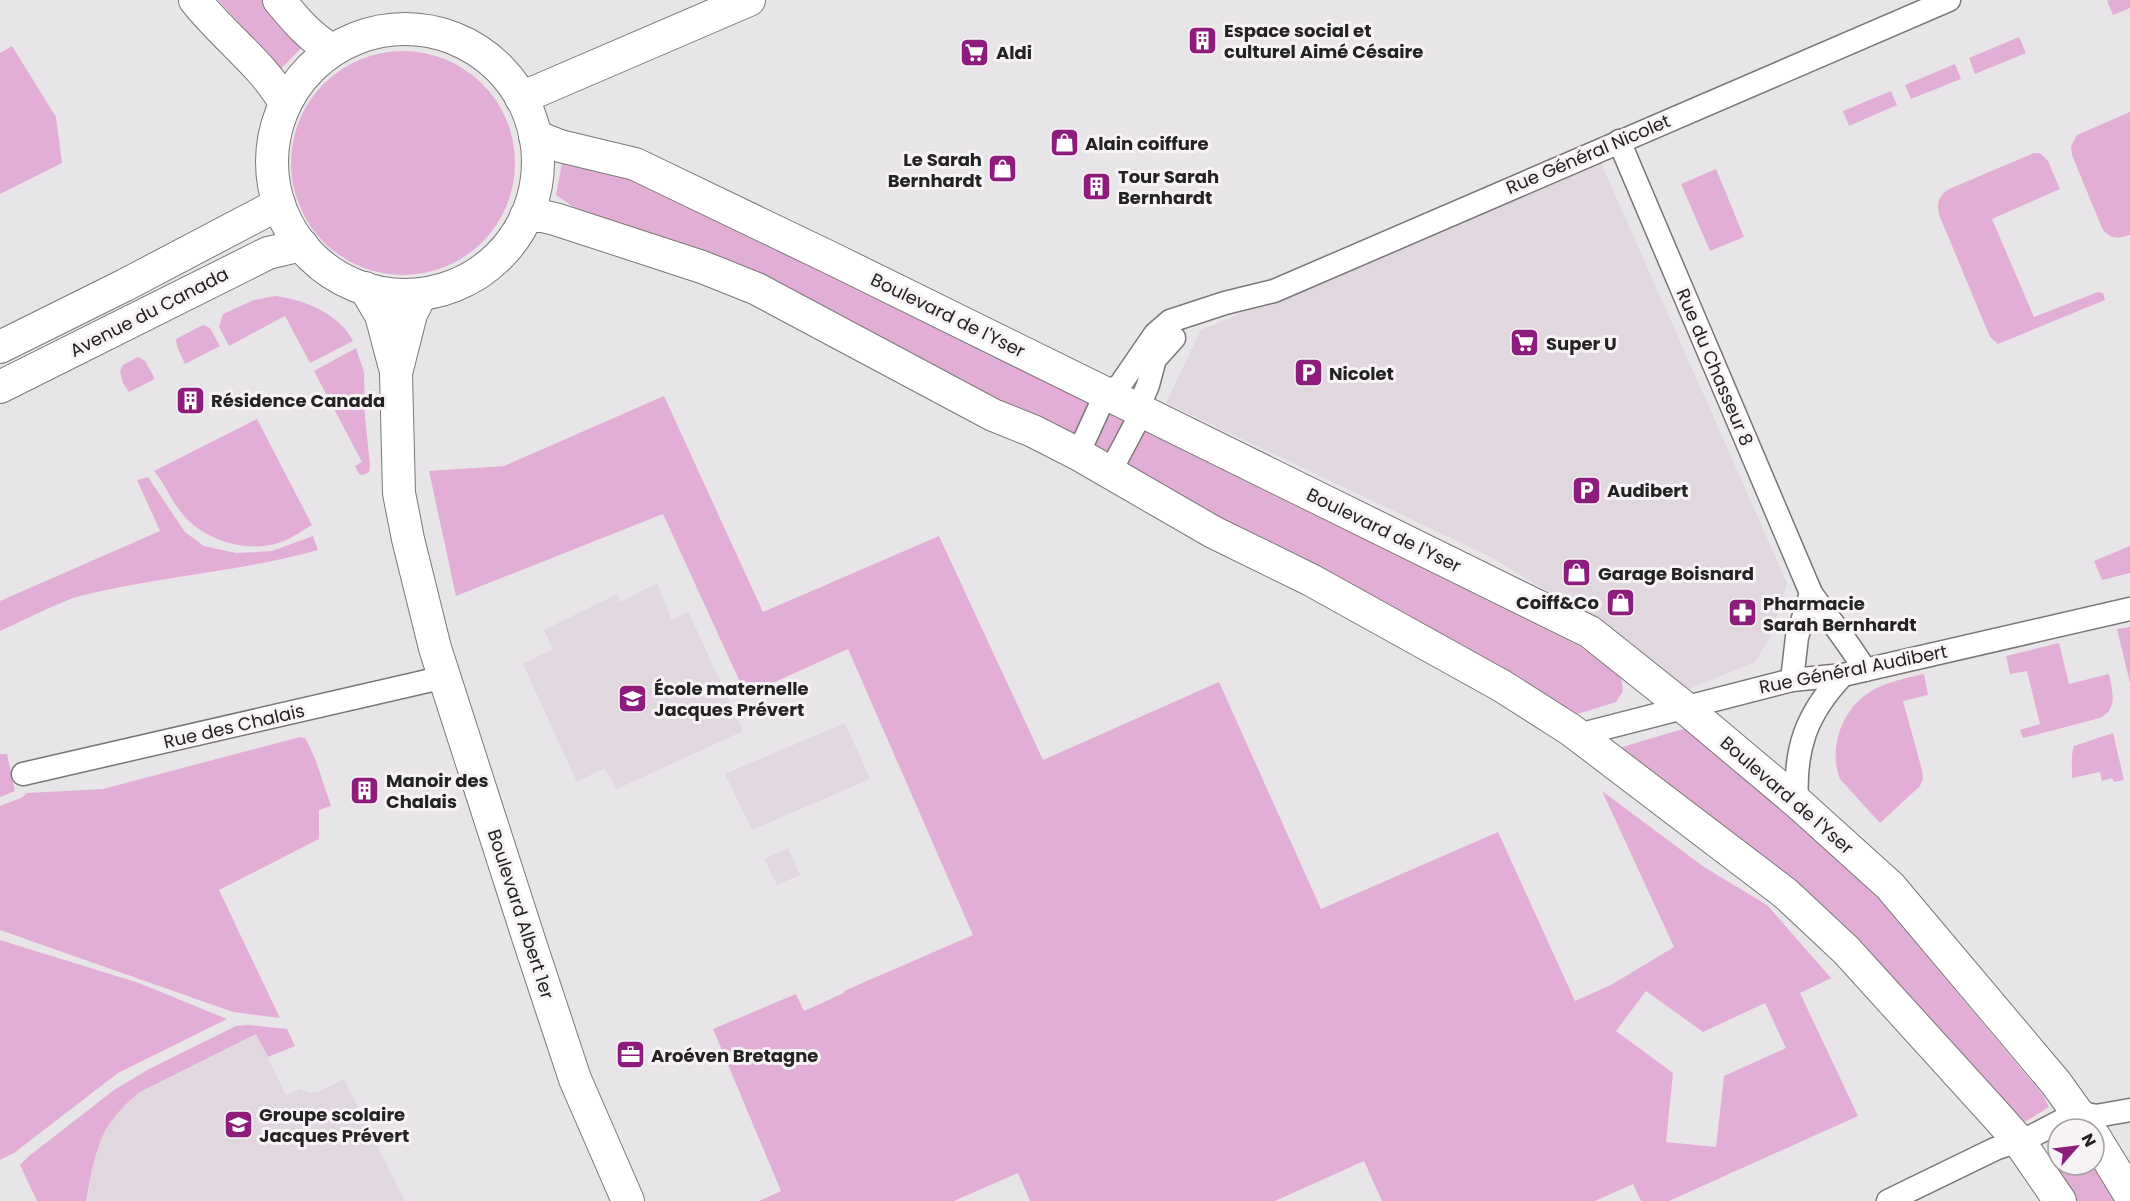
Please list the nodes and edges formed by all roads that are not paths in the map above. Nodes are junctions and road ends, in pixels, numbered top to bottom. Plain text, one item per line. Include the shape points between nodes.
1 (195, 0) edge
2 (279, 0) edge
3 (749, 0) edge
4 (1949, 0) edge
5 (332, 50) junction
6 (521, 98) junction
7 (285, 103) junction
8 (535, 136) junction
9 (1618, 141) junction
10 (279, 204) junction
11 (526, 216) junction
12 (302, 245) junction
13 (365, 288) junction
14 (421, 294) junction
15 (1225, 303) junction
16 (0, 347) edge
17 (396, 374) junction
18 (0, 387) edge
19 (1107, 393) junction
20 (1138, 409) junction
21 (1078, 454) junction
22 (1110, 472) junction
23 (1811, 593) junction
24 (2130, 609) edge
25 (1865, 670) junction
26 (1843, 675) junction
27 (445, 677) junction
28 (1792, 680) junction
29 (1684, 707) junction
30 (1578, 735) junction
31 (23, 774) dead end
32 (1797, 802) junction
33 (2130, 1110) edge
34 (2080, 1117) edge
35 (2095, 1117) edge
36 (2046, 1133) edge
37 (2018, 1140) junction
38 (2106, 1156) edge
39 (2130, 1195) edge
40 (628, 1201) edge
41 (1888, 1201) edge
42 (2060, 1201) edge

1 - 7 main road via 259,68
2 - 5 main road via 299,24
3 - 6 main road
4 - 9 street, Rue Général Nicolet
5 - 6 main road via 377,31 425,30 449,36 490,61
5 - 7 main road via 305,74
6 - 8 main road
7 - 10 main road via 272,153
8 - 11 main road via 538,163
8 - 19 main road, Boulevard de l'Yser via 635,164
9 - 15 street, Rue Général Nicolet via 1274,291
9 - 23 street, Rue du Chasseur 8
10 - 12 main road
10 - 16 main road, Avenue du Canada
11 - 14 main road via 517,233 491,262 459,283
11 - 21 main road via 555,219 757,289 993,414
12 - 13 main road via 330,271
12 - 18 main road, Avenue du Canada via 268,253
13 - 14 main road via 383,293
13 - 17 main road, Boulevard Albert 1er via 385,326
14 - 17 main road, Boulevard Albert 1er via 411,314
15 - 19 street, Rue Général Nicolet via 1170,321 1155,334 1120,386
15 - 20 street, Rue Général Nicolet via 1166,345 1155,359
17 - 27 main road, Boulevard Albert 1er via 400,502
19 - 20 main road, Boulevard de l'Yser
19 - 21 street, Rue Général Nicolet
20 - 22 street, Rue Général Nicolet via 1137,420
20 - 29 main road, Boulevard de l'Yser via 1590,632
21 - 22 main road
22 - 30 main road via 1213,532 1311,580 1502,687
23 - 25 street, Rue du Chasseur 8
23 - 28 street via 1797,637
24 - 25 street, Rue Général Audibert
25 - 26 street, Rue Général Audibert
26 - 28 street, Rue Général Audibert
26 - 32 street via 1815,709 1803,734
27 - 31 street, Rue des Chalais
27 - 40 main road, Boulevard Albert 1er via 575,1079
28 - 29 street, Rue Général Audibert
29 - 30 street, Rue Général Audibert
29 - 32 main road, Boulevard de l'Yser
30 - 37 main road via 1785,893 1846,950
32 - 34 main road, Boulevard de l'Yser via 1890,886
33 - 35 street
36 - 37 street
37 - 41 street
37 - 42 main road
38 - 39 main road, Boulevard de l'Yser

